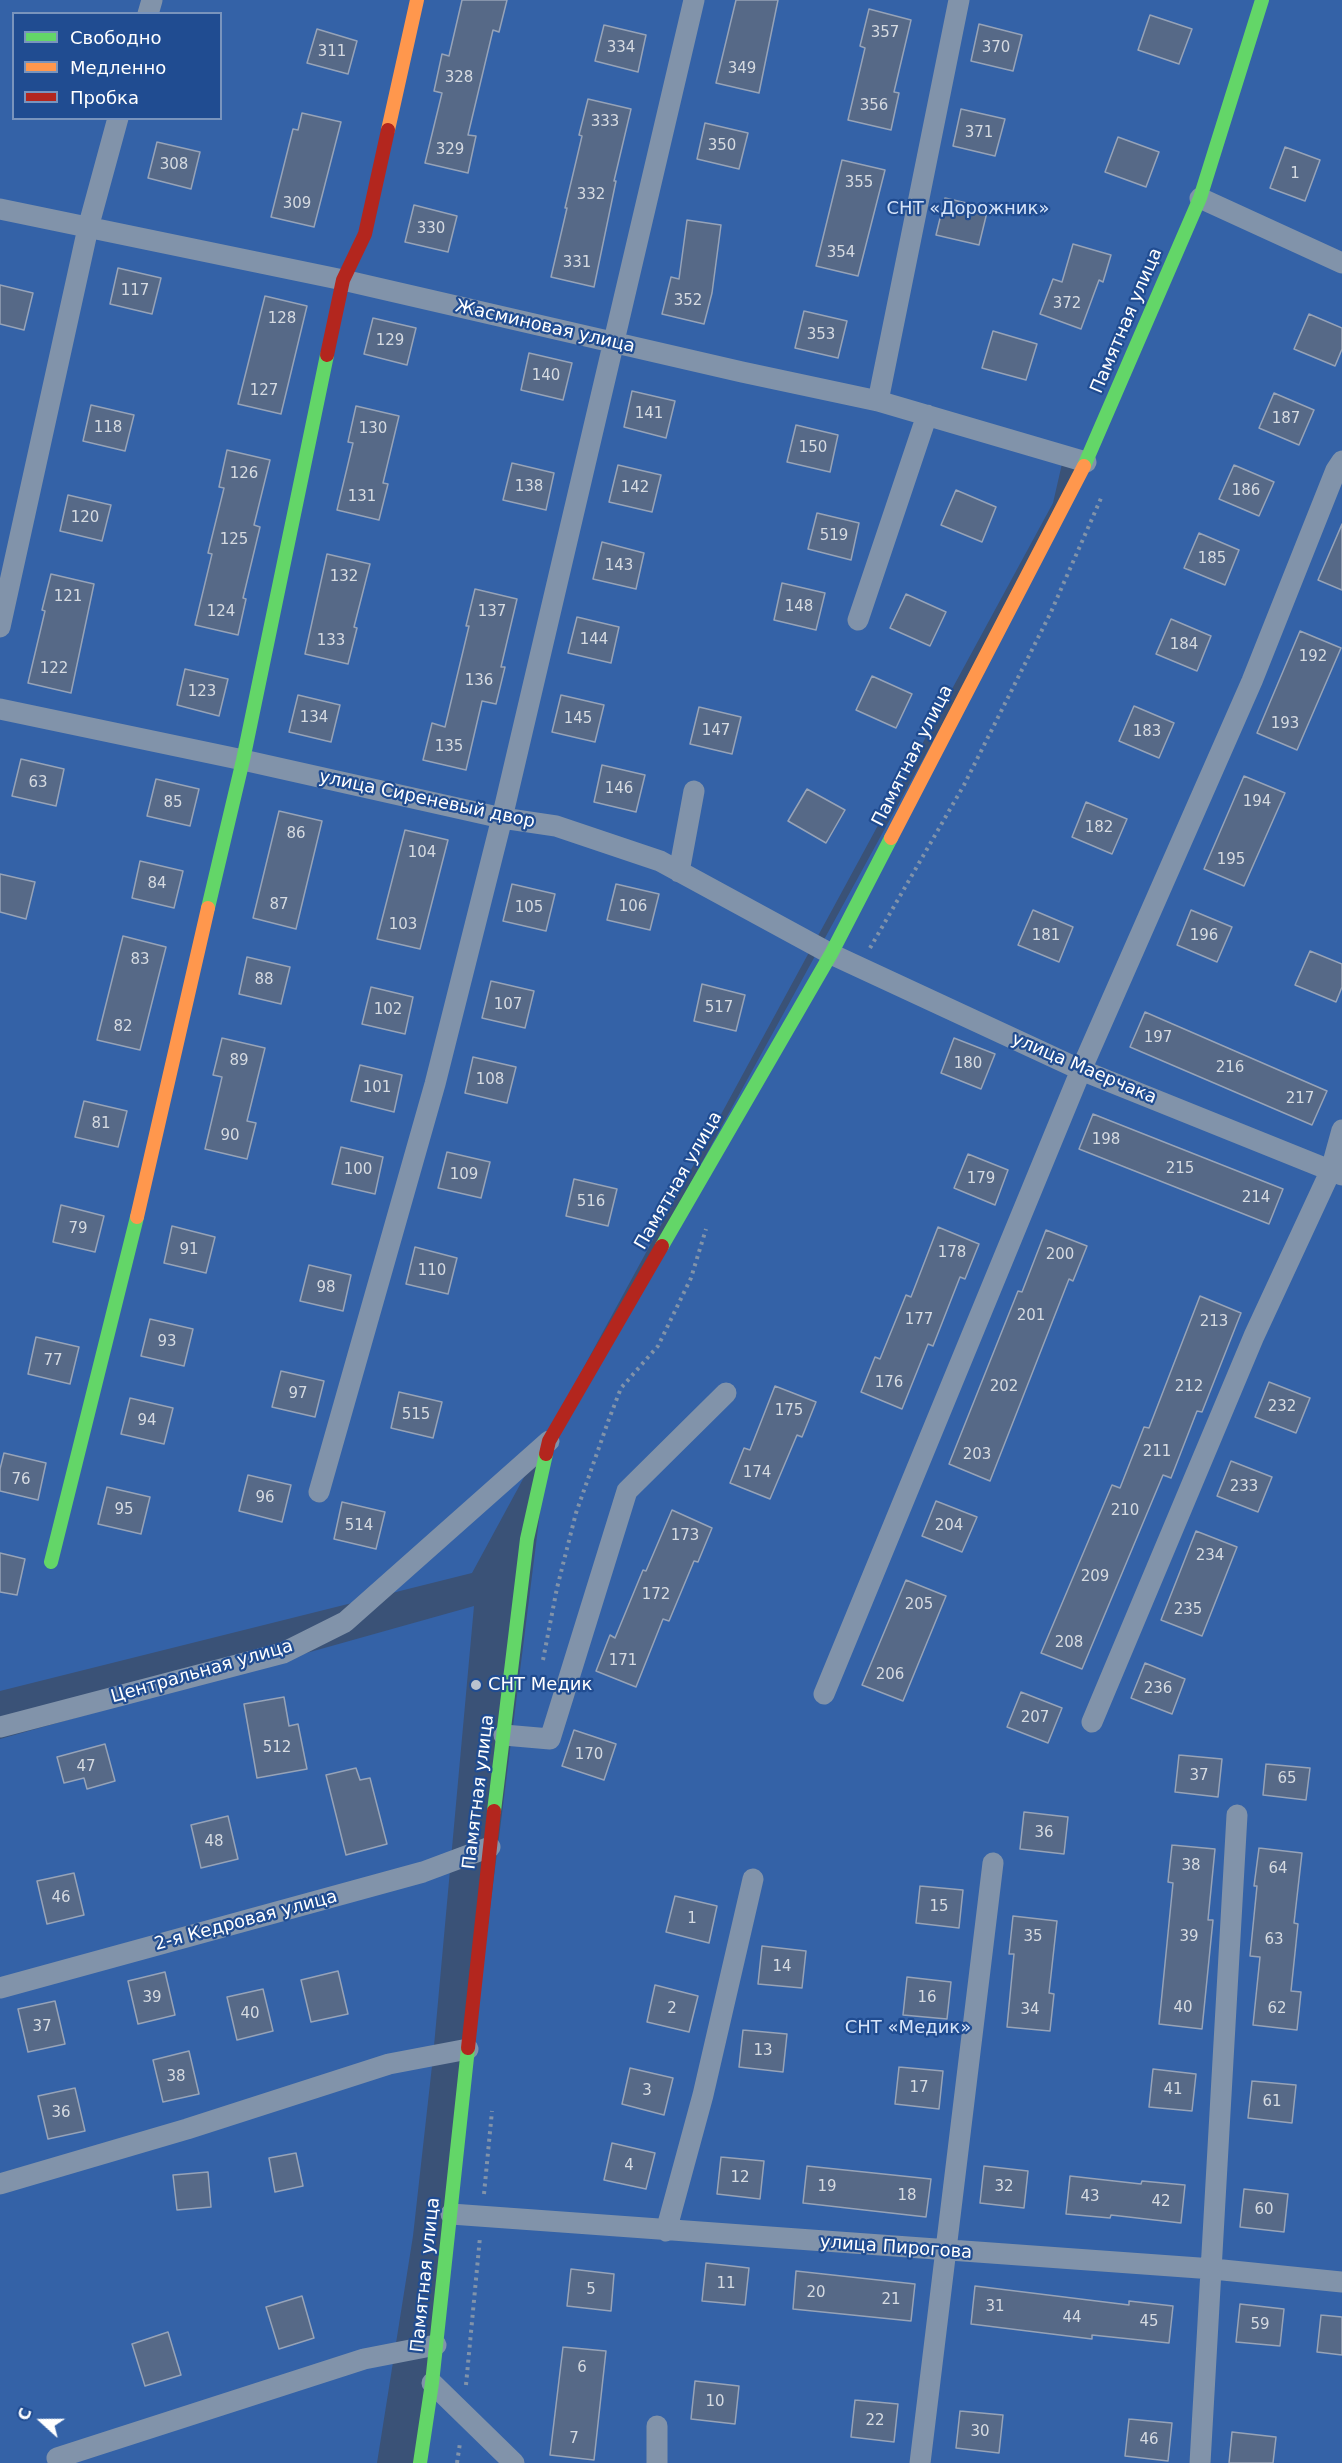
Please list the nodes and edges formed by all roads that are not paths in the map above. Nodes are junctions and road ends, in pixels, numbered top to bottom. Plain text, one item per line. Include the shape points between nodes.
1 (417, 0) edge
2 (694, 0) edge
3 (959, 0) edge
4 (1262, 0) edge
5 (117, 120) edge
6 (1200, 198) junction
7 (0, 210) edge
8 (88, 228) junction
9 (1342, 263) edge
10 (343, 280) junction
11 (615, 343) junction
12 (878, 401) junction
13 (927, 415) junction
14 (1342, 461) edge
15 (1086, 462) junction
16 (858, 620) dead end
17 (0, 627) edge
18 (0, 708) edge
19 (243, 760) junction
20 (694, 791) dead end
21 (502, 819) junction
22 (679, 872) junction
23 (831, 954) junction
24 (1081, 1071) junction
25 (1342, 1130) edge
26 (1336, 1172) edge
27 (726, 1394) dead end
28 (549, 1441) junction
29 (319, 1492) dead end
30 (51, 1562) dead end
31 (824, 1694) dead end
32 (1092, 1722) dead end
33 (0, 1726) edge
34 (504, 1734) junction
35 (1237, 1815) dead end
36 (490, 1847) junction
37 (993, 1863) dead end
38 (753, 1879) dead end
39 (0, 1988) edge
40 (468, 2049) junction
41 (0, 2184) edge
42 (451, 2214) junction
43 (666, 2231) junction
44 (946, 2251) junction
45 (1213, 2268) junction
46 (1342, 2282) edge
47 (436, 2345) junction
48 (432, 2383) junction
49 (657, 2426) dead end
50 (57, 2458) dead end
51 (420, 2463) edge
52 (514, 2463) edge
53 (657, 2463) edge
54 (920, 2463) edge
55 (1200, 2463) edge

1 - 10 street via 365,234
2 - 11 street
3 - 12 street
4 - 6 street, Памятная улица
5 - 8 street
6 - 9 street
6 - 15 street, Памятная улица
7 - 8 street, Жасминовая улица
8 - 10 street, Жасминовая улица
8 - 17 street
10 - 11 street, Жасминовая улица
10 - 19 street
11 - 12 street, Жасминовая улица
11 - 21 street
12 - 13 street, Жасминовая улица
13 - 15 street, Жасминовая улица
13 - 16 street
14 - 24 street
15 - 23 street, Памятная улица
18 - 19 street, улица Сиреневый двор
19 - 21 street, улица Сиреневый двор
19 - 30 street
20 - 22 street
21 - 22 street, улица Сиреневый двор via 556,826 660,861
21 - 29 street via 435,1084
22 - 23 street, улица Сиреневый двор
23 - 24 street, улица Маерчака
23 - 28 street, Памятная улица
24 - 26 street, улица Маерчака
24 - 31 street
25 - 26 street
26 - 32 street via 1254,1336
27 - 34 street via 627,1491 550,1739
28 - 33 street, Центральная улица via 345,1622 283,1653
28 - 34 street, Памятная улица via 527,1539
34 - 36 street, Памятная улица
35 - 45 street
36 - 39 street, 2-я Кедровая улица via 423,1872
36 - 40 street, Памятная улица
37 - 44 street
38 - 43 street via 703,2095
40 - 41 street via 389,2064
40 - 42 street, Памятная улица
42 - 43 street, улица Пирогова
42 - 47 street, Памятная улица
43 - 44 street, улица Пирогова
44 - 45 street, улица Пирогова
44 - 54 street
45 - 46 street, улица Пирогова
45 - 55 street
47 - 48 street, Памятная улица
47 - 50 street via 364,2359
48 - 51 street, Памятная улица
48 - 52 street
49 - 53 street

